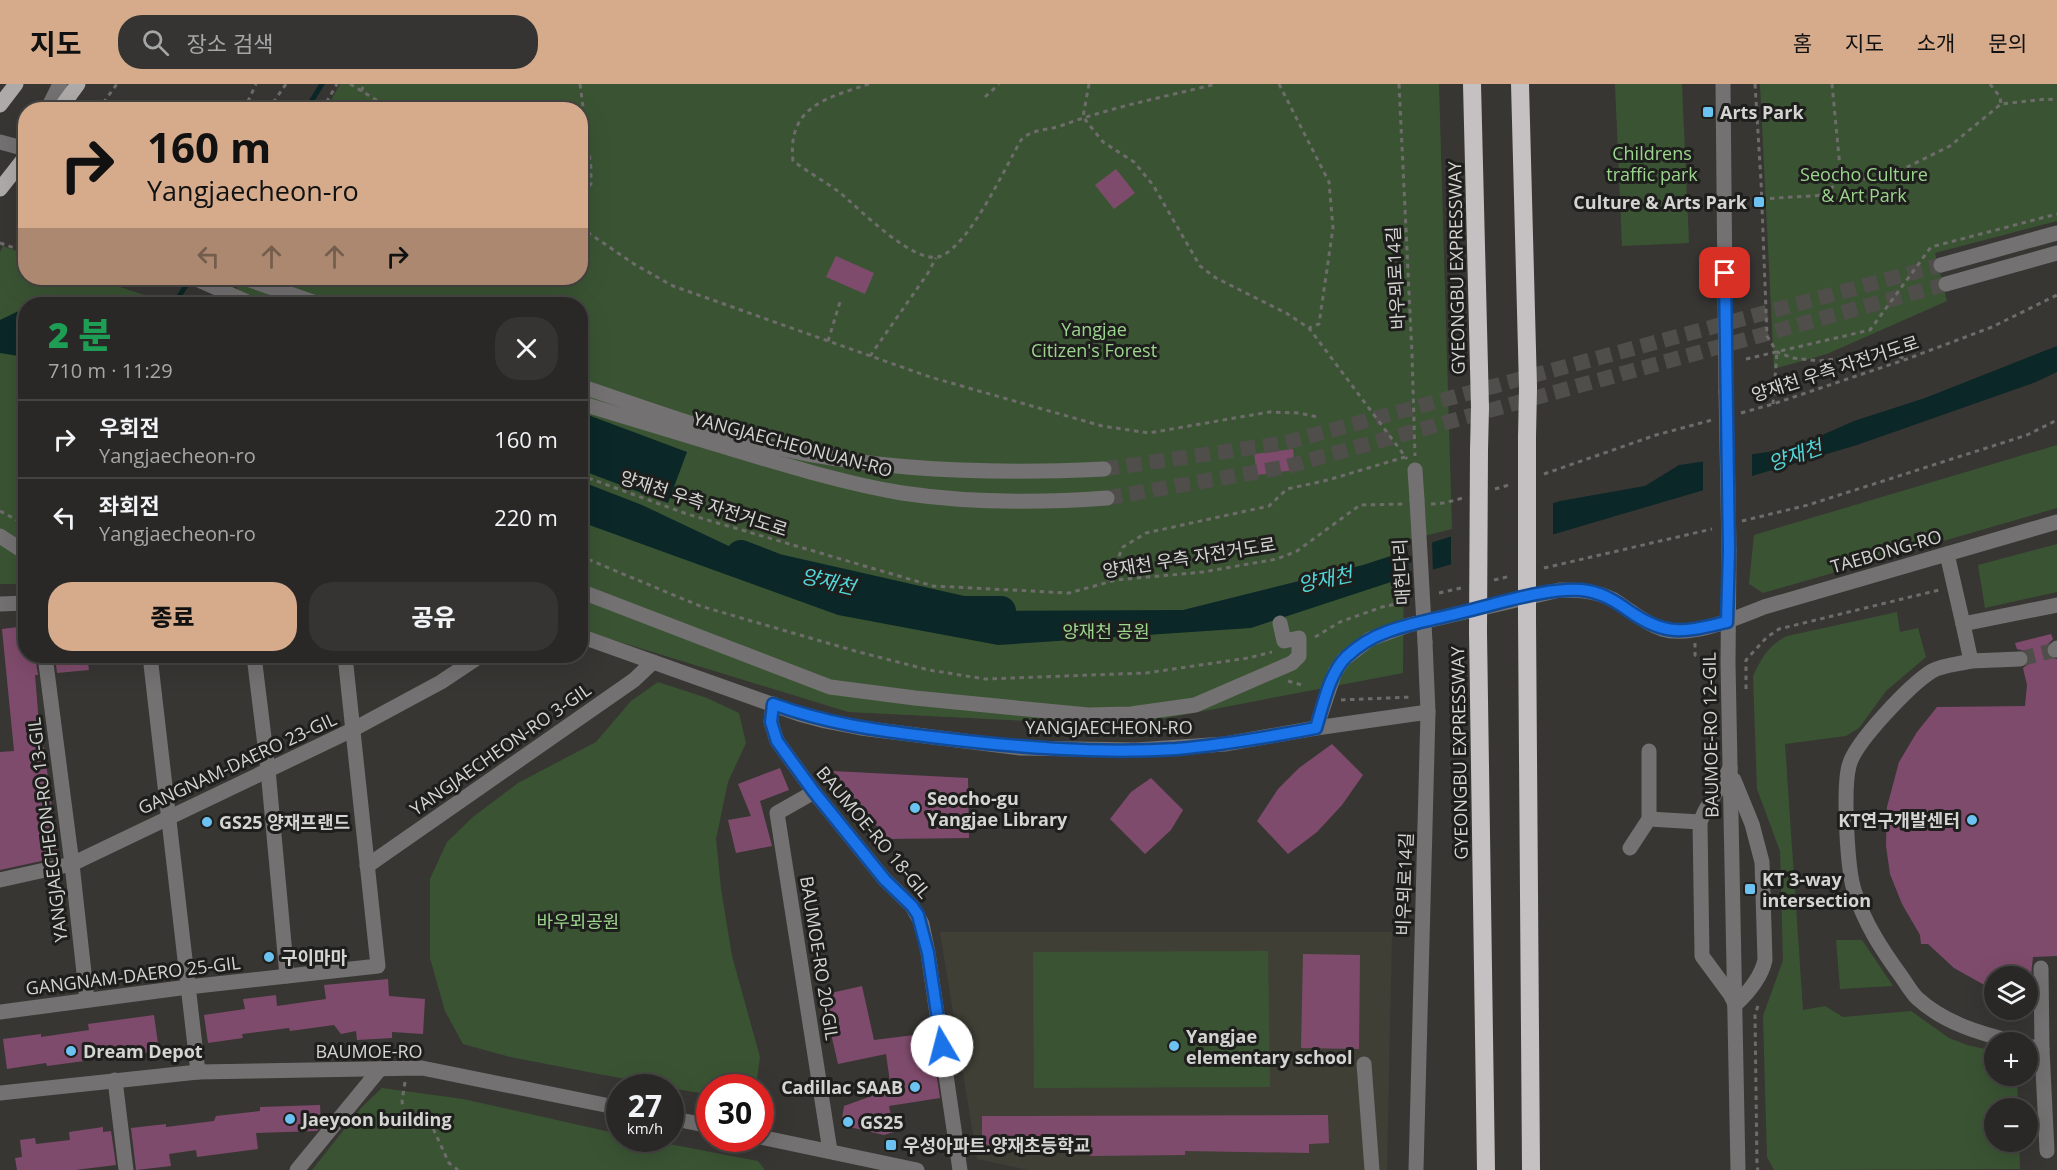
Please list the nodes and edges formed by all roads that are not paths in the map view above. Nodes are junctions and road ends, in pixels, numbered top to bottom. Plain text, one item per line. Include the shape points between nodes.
1 (16, 84) edge
2 (60, 84) edge
3 (78, 84) edge
4 (1472, 84) edge
5 (1520, 84) edge
6 (1723, 84) edge
7 (51, 102) edge
8 (65, 102) edge
9 (0, 105) edge
10 (0, 142) edge
11 (18, 146) edge
12 (18, 166) edge
13 (0, 189) edge
14 (2057, 233) edge
15 (2057, 254) edge
16 (1941, 265) tunnel mouth
17 (1946, 284) tunnel mouth
18 (210, 285) edge
19 (264, 285) edge
20 (236, 297) edge
21 (300, 297) edge
22 (588, 389) edge
23 (588, 405) edge
24 (712, 436) junction
25 (1104, 470) tunnel mouth
26 (1415, 470) road end
27 (1107, 498) tunnel mouth
28 (2057, 522) edge
29 (0, 536) edge
30 (18, 549) edge
31 (1947, 554) junction
32 (588, 594) edge
33 (2057, 605) edge
34 (1727, 622) junction
35 (1280, 623) dead end
36 (1963, 624) junction
37 (588, 639) edge
38 (2020, 659) tunnel mouth
39 (1971, 661) junction
40 (653, 662) junction
41 (46, 663) edge
42 (151, 663) edge
43 (255, 663) edge
44 (346, 663) edge
45 (470, 663) edge
46 (1427, 693) joint
47 (773, 704) junction
48 (1428, 712) junction
49 (1316, 728) junction
50 (352, 730) junction
51 (1649, 751) dead end
52 (1730, 768) junction
53 (268, 770) junction
54 (814, 792) junction
55 (169, 817) junction
56 (1649, 819) junction
57 (1700, 822) junction
58 (1630, 848) dead end
59 (72, 864) junction
60 (367, 866) junction
61 (0, 880) edge
62 (2041, 968) dead end
63 (287, 976) junction
64 (188, 987) junction
65 (87, 1000) junction
66 (1735, 1005) junction
67 (0, 1012) edge
68 (2036, 1032) edge
69 (1984, 1034) edge
70 (1364, 1064) dead end
71 (380, 1069) junction
72 (2038, 1071) edge
73 (198, 1072) junction
74 (115, 1080) junction
75 (0, 1092) edge
76 (606, 1105) edge
77 (774, 1140) edge
78 (2048, 1150) dead end
79 (830, 1151) junction
80 (1531, 1162) edge
81 (126, 1170) edge
82 (297, 1170) edge
83 (917, 1170) edge
84 (960, 1170) edge
85 (1372, 1170) edge
86 (1416, 1170) edge
87 (1486, 1170) edge
88 (1738, 1170) edge

1 - 9 main road
2 - 7 street
3 - 8 main road
4 - 87 highway, GYEONGBU EXPRESSWAY, bridge via 1480,408 1478,632
5 - 80 highway, bridge via 1528,375
6 - 34 street, BAUMOE-RO 12-GIL, bridge
10 - 11 street
12 - 13 main road
14 - 16 street
15 - 17 street
18 - 20 street
19 - 21 street, bridge
22 - 24 street, YANGJAECHEONUAN-RO
23 - 24 street, YANGJAECHEONUAN-RO
24 - 25 street, YANGJAECHEONUAN-RO via 807,454 955,471
24 - 27 street, YANGJAECHEONUAN-RO via 846,482 902,493 1022,501
26 - 46 street, 매헌다리, bridge
28 - 31 street, TAEBONG-RO
29 - 30 street
31 - 34 street, TAEBONG-RO via 1764,607
31 - 36 street
32 - 35 street via 830,687 1088,715 1131,714 1195,705 1292,663 1299,656 1299,638 1284,641
33 - 36 street
34 - 49 street via 1680,631 1663,629 1600,594 1560,590 1409,625 1370,639 1344,659 1335,672
34 - 52 street, BAUMOE-RO 12-GIL
36 - 39 street
37 - 40 street, YANGJAECHEON-RO
38 - 39 street
39 - 69 street via 1933,670 1893,704 1856,750 1849,765 1846,800 1854,891 1876,941 1916,998 1948,1020
40 - 47 street, YANGJAECHEON-RO
40 - 60 street, YANGJAECHEON-RO 3-GIL via 634,680
41 - 59 street, YANGJAECHEON-RO 13-GIL
42 - 55 street
43 - 53 street
44 - 50 street
45 - 50 street, GANGNAM-DAERO 23-GIL
46 - 48 street, 비우뫼로14길
47 - 49 street, YANGJAECHEON-RO via 861,728 1020,748 1177,748
47 - 54 street, BAUMOE-RO 18-GIL via 771,722 777,741
48 - 49 street
48 - 86 street, 비우뫼로14길
50 - 53 street, GANGNAM-DAERO 23-GIL
50 - 60 street
51 - 56 street
52 - 57 street
52 - 66 street, BAUMOE-RO 12-GIL
52 - 66 street via 1762,862 1765,960 1762,972
53 - 55 street, GANGNAM-DAERO 23-GIL
53 - 63 street
54 - 79 street, BAUMOE-RO 20-GIL via 777,813
54 - 84 street, BAUMOE-RO 18-GIL via 885,880 912,906 922,924
55 - 59 street, GANGNAM-DAERO 23-GIL
55 - 64 street
56 - 57 street
56 - 58 street
57 - 66 street via 1702,956
59 - 61 street, GANGNAM-DAERO 23-GIL
59 - 65 street, YANGJAECHEON-RO 13-GIL
60 - 63 street, GANGNAM-DAERO 25-GIL via 378,966
62 - 68 street
63 - 64 street, GANGNAM-DAERO 25-GIL
64 - 65 street, GANGNAM-DAERO 25-GIL
64 - 73 street
65 - 67 street, GANGNAM-DAERO 25-GIL
66 - 88 street, BAUMOE-RO 12-GIL
70 - 85 street
71 - 73 street, BAUMOE-RO
71 - 76 street, BAUMOE-RO via 422,1068
71 - 82 street
72 - 78 street
73 - 74 street, BAUMOE-RO
74 - 75 street, BAUMOE-RO
74 - 81 street
77 - 79 street
79 - 83 street

